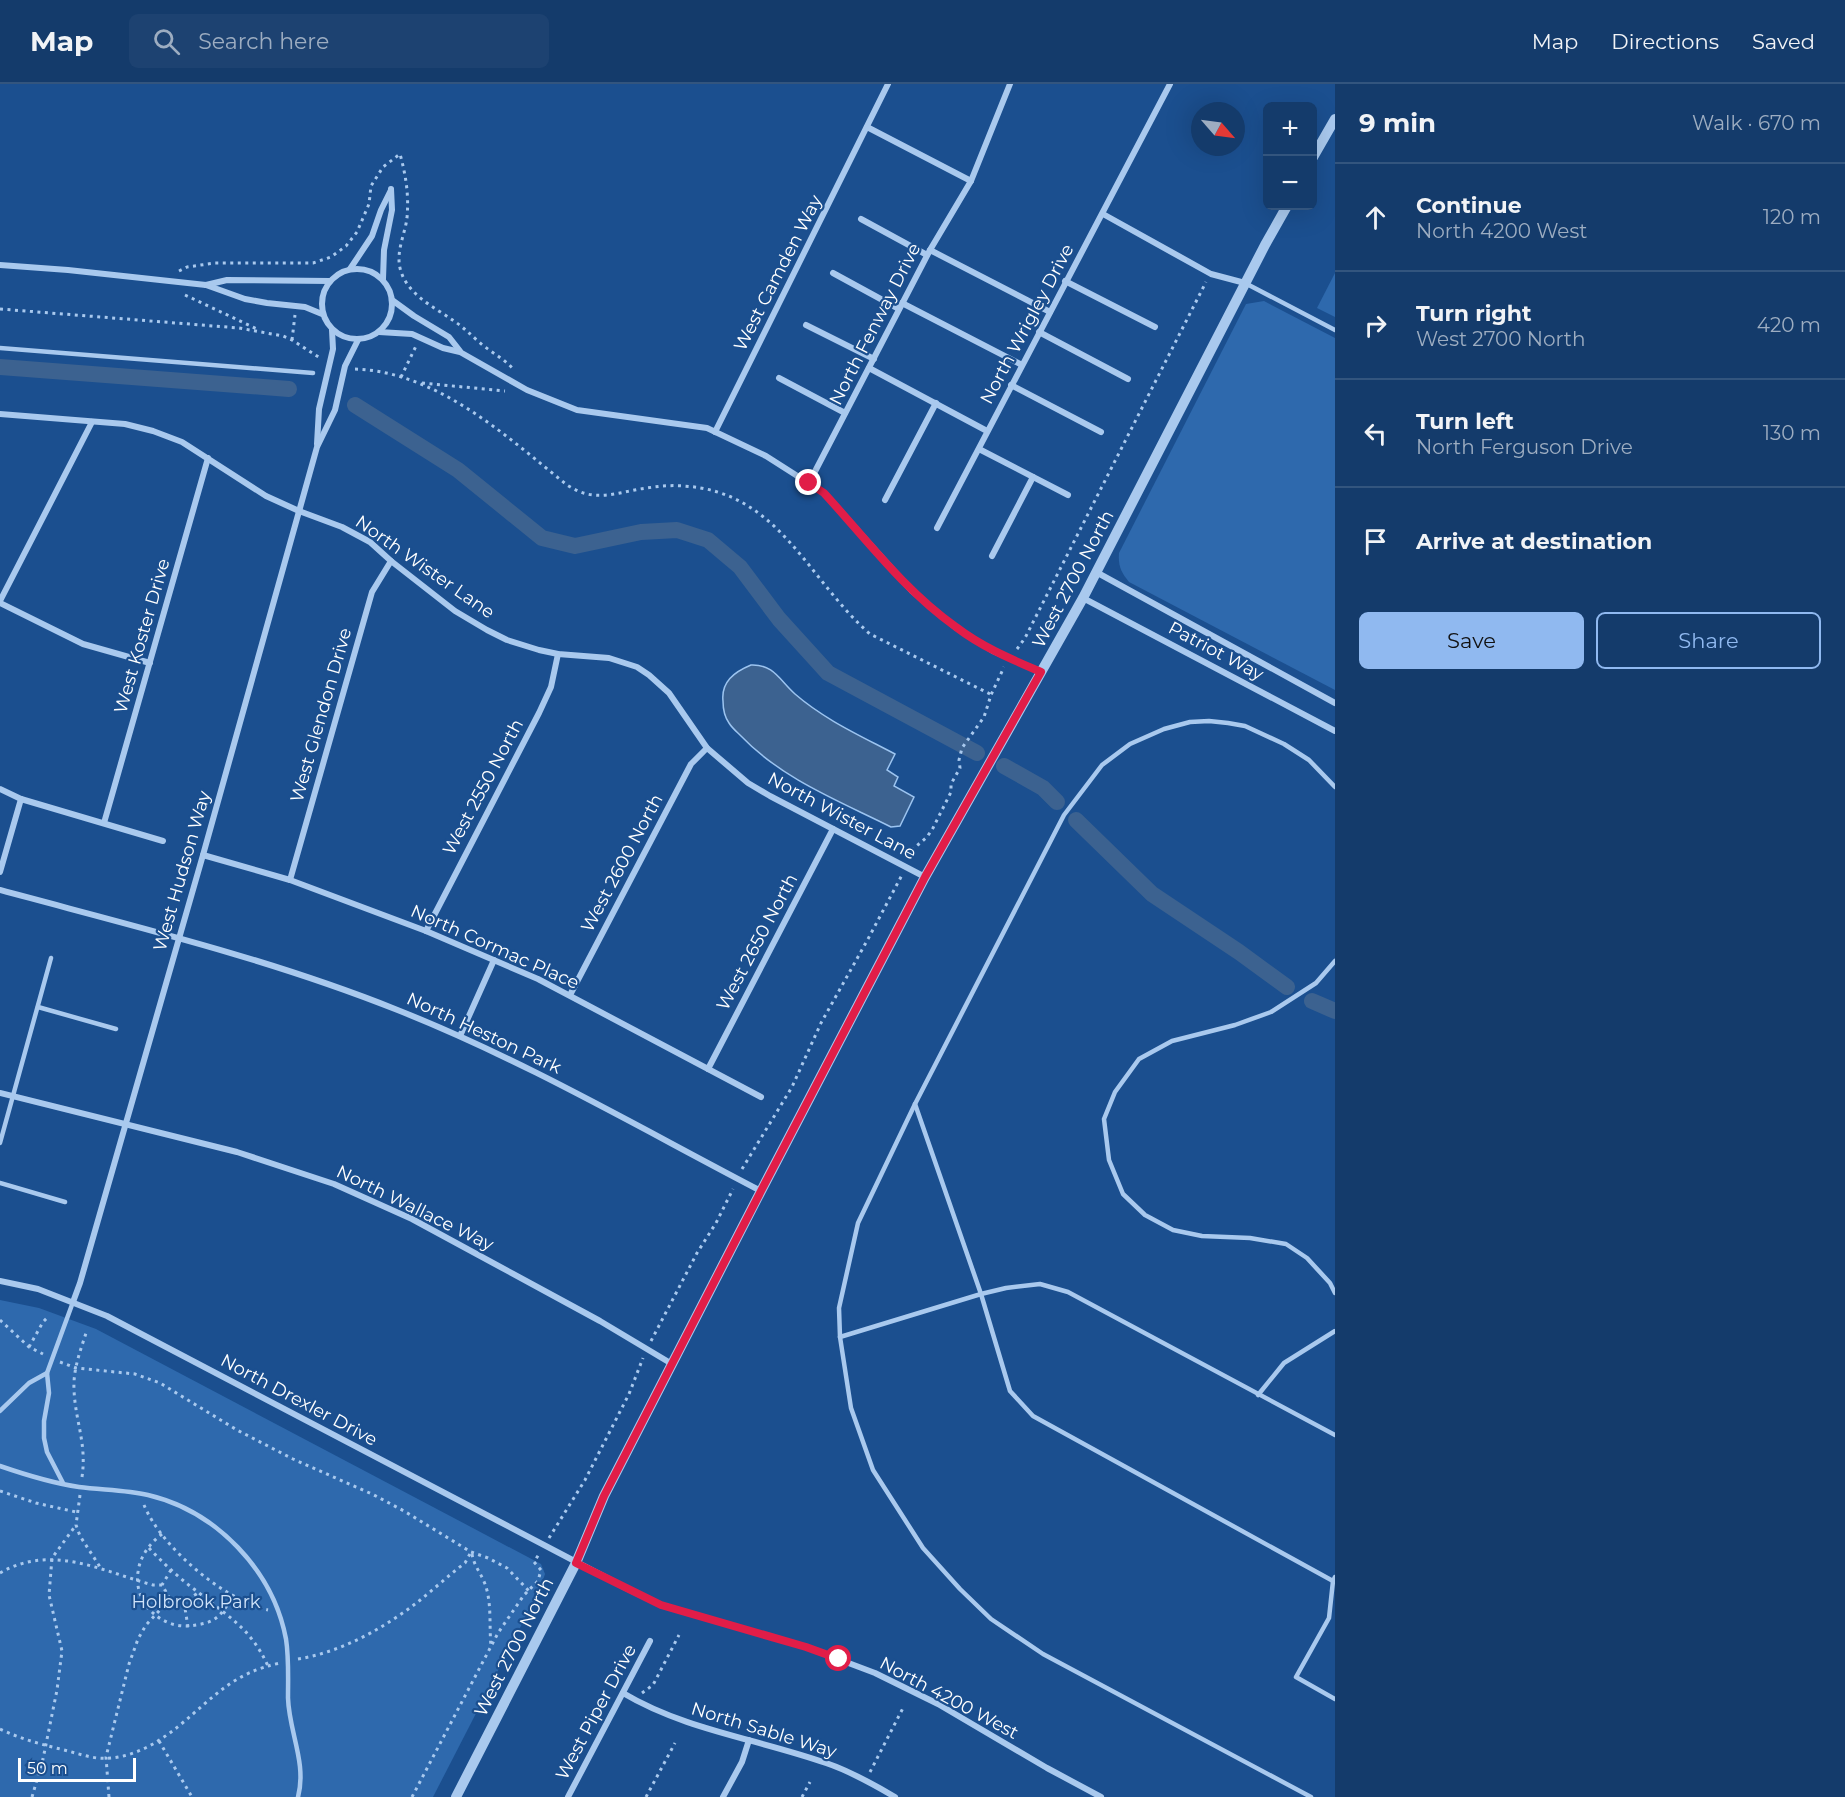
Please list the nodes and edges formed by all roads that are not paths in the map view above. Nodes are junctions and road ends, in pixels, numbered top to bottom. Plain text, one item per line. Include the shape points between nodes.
1 (888, 84) edge
2 (1010, 84) edge
3 (1170, 84) edge
4 (1335, 119) edge
5 (867, 127) junction
6 (1314, 156) edge
7 (971, 181) junction
8 (1285, 210) edge
9 (1103, 214) junction
10 (861, 219) dead end
11 (929, 252) junction
12 (0, 265) edge
13 (350, 269) junction
14 (833, 273) dead end
15 (383, 279) junction
16 (330, 280) junction
17 (1065, 281) junction
18 (1245, 283) junction
19 (206, 285) junction
20 (392, 300) junction
21 (901, 306) junction
22 (1050, 312) junction
23 (322, 314) junction
24 (806, 325) dead end
25 (1155, 327) dead end
26 (332, 329) junction
27 (1335, 330) edge
28 (380, 332) junction
29 (1039, 333) junction
30 (358, 340) junction
31 (0, 348) edge
32 (460, 352) junction
33 (874, 359) junction
34 (1022, 365) junction
35 (869, 368) junction
36 (313, 373) dead end
37 (779, 378) dead end
38 (1128, 379) dead end
39 (1011, 386) junction
40 (936, 403) junction
41 (845, 413) junction
42 (0, 414) edge
43 (92, 422) junction
44 (987, 431) junction
45 (715, 432) junction
46 (1101, 432) dead end
47 (317, 447) junction
48 (978, 449) junction
49 (208, 458) junction
50 (1033, 477) junction
51 (809, 483) junction
52 (1068, 495) dead end
53 (885, 500) dead end
54 (299, 511) junction
55 (938, 528) dead end
56 (992, 556) dead end
57 (391, 561) junction
58 (1096, 572) junction
59 (1083, 598) junction
60 (0, 602) edge
61 (558, 654) junction
62 (150, 663) junction
63 (1041, 672) junction
64 (1335, 703) edge
65 (1335, 731) edge
66 (707, 748) junction
67 (1335, 787) edge
68 (0, 789) edge
69 (21, 799) junction
70 (104, 823) junction
71 (834, 829) junction
72 (163, 840) dead end
73 (203, 855) junction
74 (0, 872) edge
75 (925, 877) junction
76 (290, 880) junction
77 (0, 890) edge
78 (426, 931) junction
79 (179, 938) junction
80 (51, 958) dead end
81 (494, 960) junction
82 (1335, 962) edge
83 (570, 995) junction
84 (38, 1007) junction
85 (116, 1029) dead end
86 (460, 1036) junction
87 (708, 1069) junction
88 (0, 1094) edge
89 (13, 1097) junction
90 (761, 1097) dead end
91 (915, 1104) junction
92 (126, 1125) junction
93 (0, 1143) edge
94 (0, 1183) edge
95 (761, 1191) junction
96 (65, 1202) dead end
97 (0, 1281) edge
98 (1335, 1293) edge
99 (981, 1294) junction
100 (73, 1302) junction
101 (1335, 1331) edge
102 (840, 1337) junction
103 (672, 1364) junction
104 (47, 1372) junction
105 (1258, 1395) junction
106 (0, 1411) edge
107 (1335, 1435) edge
108 (0, 1466) edge
109 (63, 1484) junction
110 (576, 1563) junction
111 (1334, 1579) edge
112 (1329, 1618) junction
113 (1335, 1621) edge
114 (650, 1641) dead end
115 (623, 1693) junction
116 (1335, 1699) edge
117 (749, 1740) junction
118 (883, 1794) edge
119 (298, 1797) edge
120 (456, 1797) edge
121 (568, 1797) edge
122 (723, 1797) edge
123 (895, 1797) edge
124 (1101, 1797) edge
125 (1311, 1797) edge

1 - 5 street, West Camden Way
2 - 7 street, North Fenway Drive
3 - 9 street, North Wrigley Drive
4 - 6 street
5 - 7 street
5 - 45 street, West Camden Way
7 - 11 street, North Fenway Drive
8 - 18 street, West 2700 North
9 - 17 street, North Wrigley Drive
9 - 18 street via 1211,274
10 - 11 street
11 - 21 street, North Fenway Drive
11 - 22 street
12 - 19 street
13 - 15 street via 362,268
13 - 15 street via 372,236 391,189
13 - 16 street
14 - 21 street
15 - 20 street
16 - 19 street via 227,280
16 - 23 street via 321,302
17 - 22 street, North Wrigley Drive
17 - 25 street
18 - 27 lane
18 - 58 street, West 2700 North
19 - 23 street via 245,299 304,307
20 - 28 street via 392,312
20 - 32 street via 449,337
21 - 33 street, North Fenway Drive
21 - 34 street
22 - 29 street, North Wrigley Drive
23 - 26 street
24 - 33 street
26 - 30 street
26 - 47 street, West Hudson Way via 333,349 319,409
28 - 30 street
28 - 32 street via 412,334
29 - 34 street, North Wrigley Drive
29 - 38 street
30 - 47 street, West Hudson Way via 345,366 335,410
31 - 36 lane
32 - 45 street via 527,390 577,410
33 - 35 street, North Fenway Drive
34 - 39 street, North Wrigley Drive
35 - 40 street
35 - 41 street, North Fenway Drive
37 - 41 street
39 - 44 street, North Wrigley Drive
39 - 46 street
40 - 44 street
40 - 53 street
41 - 51 street, North Fenway Drive
42 - 43 street, North Wister Lane
43 - 49 street, North Wister Lane via 153,431
43 - 60 street
44 - 48 street, North Wrigley Drive
45 - 51 street via 766,456
47 - 54 street, West Hudson Way
48 - 50 street
48 - 55 street, North Wrigley Drive
49 - 54 street, North Wister Lane via 248,485
49 - 62 street, West Koster Drive
50 - 52 street
50 - 56 street
51 - 63 street via 824,493 912,591 955,627 993,651
54 - 57 street, North Wister Lane via 356,534
54 - 73 street, West Hudson Way
57 - 61 street, North Wister Lane via 470,621 507,640
57 - 76 street, West Glendon Drive via 372,592
58 - 59 street, West 2700 North
58 - 64 street, Patriot Way
59 - 63 street, West 2700 North
59 - 65 street, Patriot Way
60 - 62 street via 83,644
61 - 66 street, North Wister Lane via 609,658 637,667 669,693
61 - 78 street, West 2550 North via 551,687 539,713
62 - 70 street, West Koster Drive
63 - 75 street, West 2700 North
66 - 71 street, North Wister Lane via 748,783
66 - 83 street, West 2600 North via 691,764
67 - 91 lane via 1310,760 1284,744 1245,726 1209,721 1164,729 1130,744 1102,765 1064,815
68 - 69 street
69 - 70 street
69 - 74 street
70 - 72 street
71 - 75 street, North Wister Lane
71 - 87 street, West 2650 North
73 - 76 street, North Cormac Place
73 - 79 street, West Hudson Way
75 - 95 street, West 2700 North
76 - 78 street, North Cormac Place
77 - 79 street, North Heston Park
78 - 81 street, North Cormac Place
79 - 86 street, North Heston Park via 341,988
79 - 92 street, West Hudson Way
80 - 84 lane
81 - 83 street, North Cormac Place
81 - 86 street
82 - 98 lane via 1316,983 1271,1012 1172,1041 1139,1059 1115,1092 1104,1119 1109,1160 1124,1194 1145,1215 1173,1230 1202,1236 1286,1244 1307,1258
83 - 87 street, North Cormac Place
84 - 85 lane
84 - 89 lane
86 - 95 street, North Heston Park via 534,1070
87 - 90 street, North Cormac Place
88 - 89 street, North Wallace Way
89 - 92 street, North Wallace Way
89 - 93 lane
91 - 99 lane
91 - 102 lane via 858,1223 839,1308
92 - 100 street, West Hudson Way
92 - 103 street, North Wallace Way via 237,1152 334,1184 412,1219
94 - 96 lane
95 - 103 street, West 2700 North
97 - 100 street, North Drexler Drive
99 - 102 lane
99 - 105 lane via 1040,1284 1068,1292
99 - 111 lane via 1010,1391 1033,1416
100 - 104 lane
100 - 110 street, North Drexler Drive via 107,1316
101 - 105 lane via 1284,1363
102 - 125 lane via 851,1408 873,1470 923,1548 967,1597 991,1619 1043,1654
103 - 110 street, West 2700 North via 604,1496
104 - 106 lane via 29,1383
104 - 109 lane via 46,1452
105 - 107 lane
108 - 109 lane
109 - 119 lane via 142,1494 173,1503 200,1517 246,1556 260,1575 286,1640 289,1719 302,1769
110 - 120 street, West 2700 North
110 - 124 street, North 4200 West via 661,1605 806,1647 875,1673 938,1704
111 - 112 lane
112 - 113 lane
112 - 116 lane via 1296,1677
114 - 115 street, West Piper Drive
115 - 117 street, North Sable Way via 667,1716
115 - 121 street, West Piper Drive
117 - 118 street, North Sable Way via 825,1762 859,1777
117 - 122 street
118 - 123 street, North Sable Way

